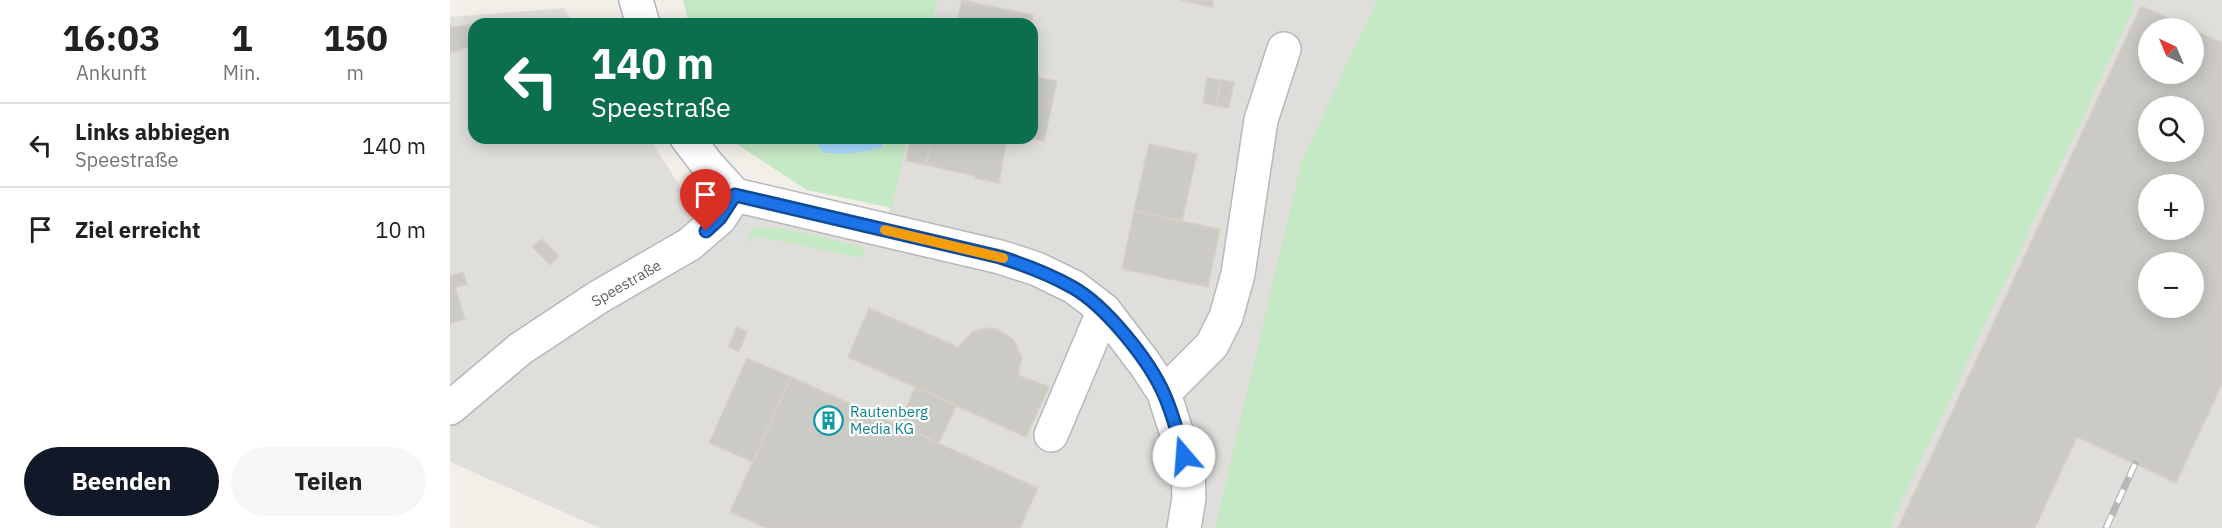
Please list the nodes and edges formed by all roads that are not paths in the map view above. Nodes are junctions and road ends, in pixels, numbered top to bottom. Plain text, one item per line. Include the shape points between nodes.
1 (636, 0) edge
2 (641, 18) edge
3 (1284, 49) dead end
4 (691, 144) edge
5 (735, 195) junction
6 (1104, 310) junction
7 (1164, 393) junction
8 (450, 408) edge
9 (1051, 435) dead end
10 (1184, 528) edge

1 - 2 street
3 - 7 street via 1261,120 1238,274 1226,317 1212,345
4 - 5 street
5 - 6 street via 1000,257 1074,287
5 - 8 street, Speestraße via 720,218 690,244 520,349
6 - 7 street
6 - 9 street
7 - 10 street via 1188,469

